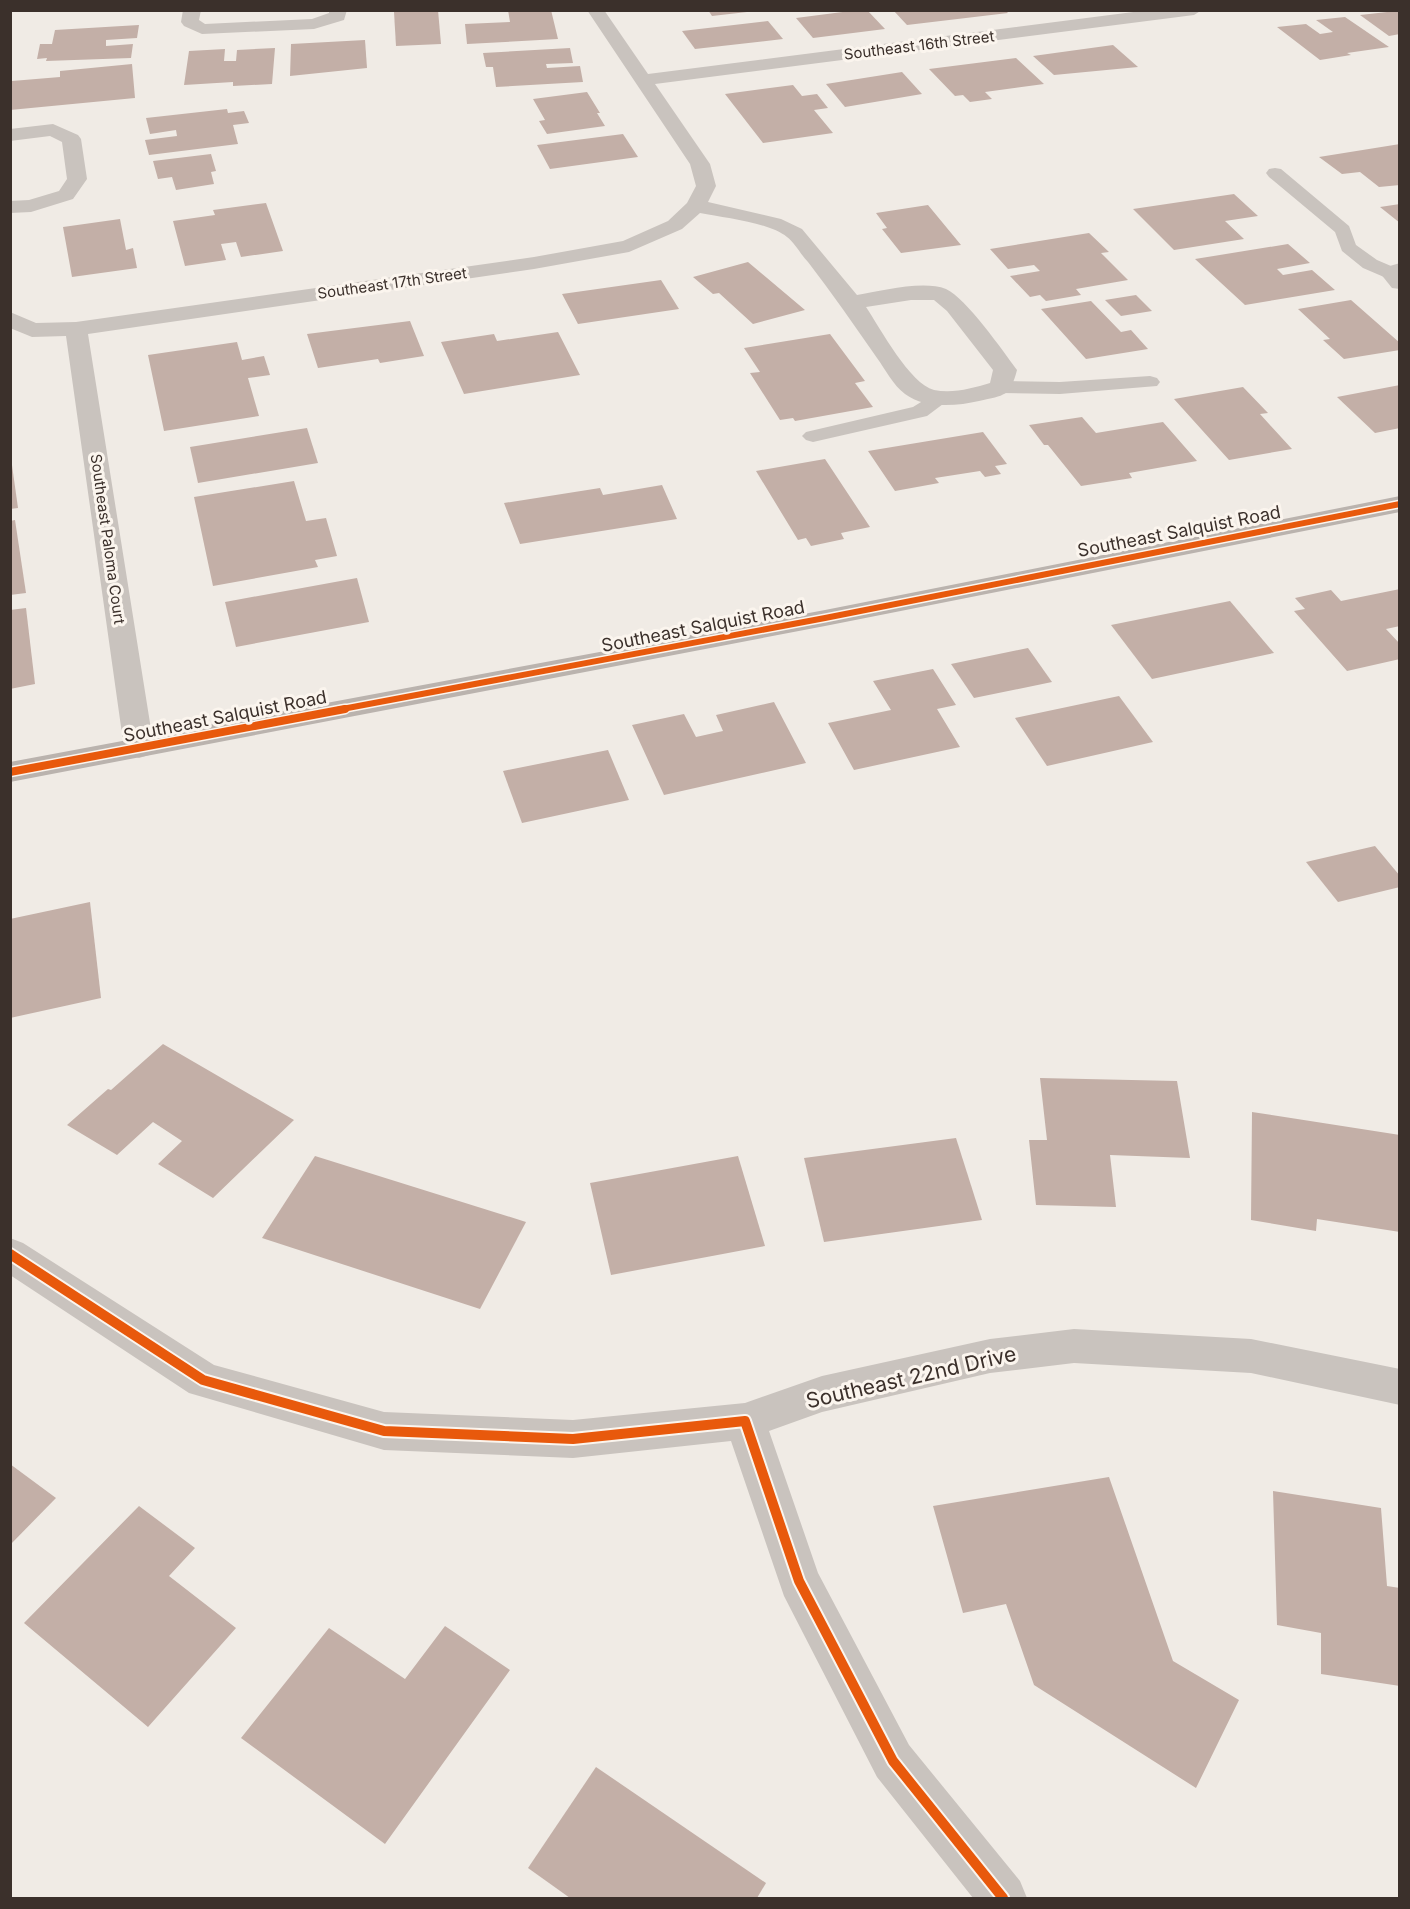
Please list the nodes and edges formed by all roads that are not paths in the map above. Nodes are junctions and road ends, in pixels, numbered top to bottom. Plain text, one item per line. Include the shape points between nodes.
1 (192, 10) edge
2 (338, 10) edge
3 (595, 10) edge
4 (1194, 10) edge
5 (644, 81) junction
6 (10, 135) edge
7 (1275, 173) dead end
8 (696, 206) junction
9 (10, 207) edge
10 (1397, 275) edge
11 (852, 303) junction
12 (10, 319) edge
13 (76, 329) junction
14 (1150, 382) dead end
15 (1000, 387) junction
16 (941, 398) junction
17 (813, 436) dead end
18 (1400, 504) edge
19 (139, 748) junction
20 (10, 772) edge
21 (10, 1254) edge
22 (1400, 1387) edge
23 (745, 1421) junction
24 (1003, 1899) edge

1 - 2 street via 190,22 202,29 314,24 338,16
3 - 5 street
4 - 5 street, Southeast 16th Street
5 - 8 street via 700,165 706,186
6 - 9 street via 53,130 71,139 76,179 66,195 31,206
7 - 10 lane via 1343,230 1348,246 1370,264
8 - 11 street via 774,222 795,233
8 - 13 street, Southeast 17th Street via 675,225 629,246
11 - 15 street via 910,293 939,294 955,306 1005,370
11 - 16 street via 913,390
12 - 13 street, Southeast 17th Street via 33,330
13 - 19 street, Southeast Paloma Court
14 - 15 lane
15 - 16 street
16 - 17 lane via 920,412
18 - 19 street, Southeast Salquist Road
19 - 20 street, Southeast Salquist Road
21 - 23 street, Southeast 22nd Drive via 203,1380 384,1431 573,1439
22 - 23 street, Southeast 22nd Drive via 1251,1356 1074,1346 990,1356 822,1394
23 - 24 street via 799,1581 893,1761

